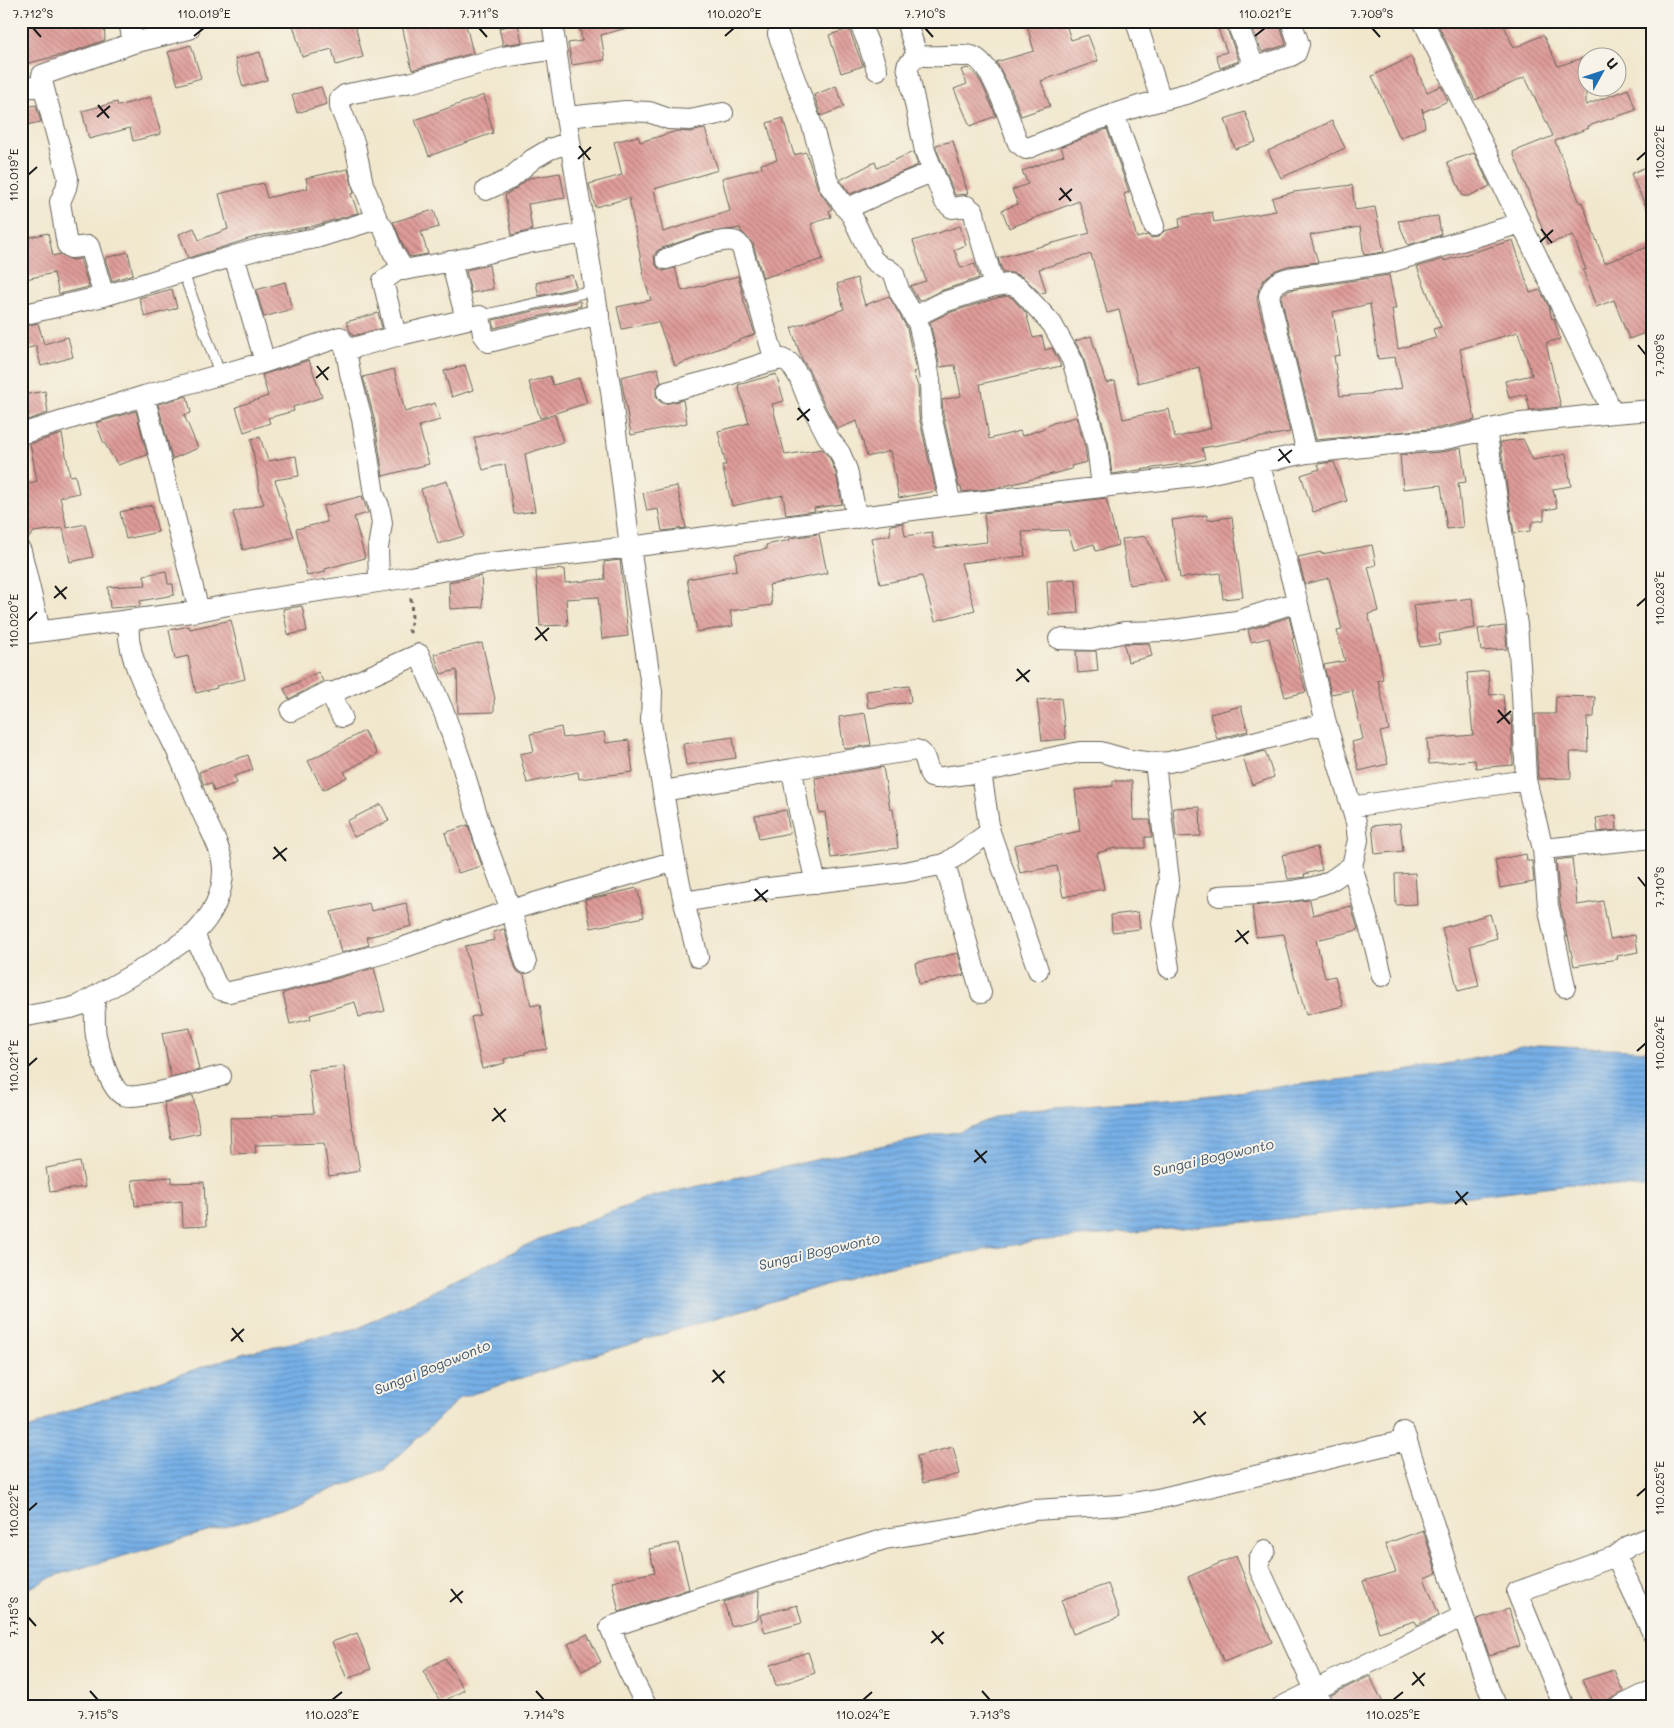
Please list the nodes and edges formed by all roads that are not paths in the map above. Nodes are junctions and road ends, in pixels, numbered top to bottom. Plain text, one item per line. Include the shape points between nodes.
1 (129, 21) edge
2 (187, 21) edge
3 (552, 21) edge
4 (859, 21) edge
5 (906, 21) edge
6 (1136, 21) edge
7 (1236, 21) edge
8 (1291, 21) edge
9 (1423, 21) edge
10 (778, 34) dead end
11 (133, 43) junction
12 (556, 49) junction
13 (917, 55) junction
14 (1255, 68) junction
15 (877, 70) dead end
16 (43, 85) junction
17 (21, 89) edge
18 (1161, 100) junction
19 (723, 113) dead end
20 (1114, 114) junction
21 (566, 117) junction
22 (570, 142) junction
23 (932, 172) junction
24 (486, 190) dead end
25 (846, 209) junction
26 (376, 219) junction
27 (1521, 224) junction
28 (1154, 226) dead end
29 (585, 233) junction
30 (234, 256) junction
31 (666, 259) dead end
32 (451, 261) junction
33 (402, 268) junction
34 (183, 272) junction
35 (994, 286) junction
36 (595, 290) junction
37 (104, 296) junction
38 (599, 314) junction
39 (21, 315) edge
40 (914, 317) junction
41 (473, 318) junction
42 (396, 336) junction
43 (346, 350) junction
44 (774, 361) junction
45 (265, 362) junction
46 (220, 374) junction
47 (667, 392) dead end
48 (144, 396) junction
49 (1653, 410) edge
50 (1613, 413) junction
51 (1486, 430) junction
52 (21, 434) edge
53 (1307, 453) junction
54 (1259, 462) junction
55 (1102, 487) junction
56 (951, 505) junction
57 (857, 518) junction
58 (630, 547) junction
59 (21, 551) edge
60 (379, 581) junction
61 (1297, 602) junction
62 (199, 611) junction
63 (130, 621) junction
64 (30, 633) edge
65 (1059, 639) dead end
66 (330, 694) junction
67 (291, 711) dead end
68 (342, 717) dead end
69 (1326, 723) junction
70 (1155, 763) junction
71 (792, 769) junction
72 (981, 772) junction
73 (1526, 780) junction
74 (663, 791) junction
75 (1351, 807) junction
76 (990, 832) junction
77 (1653, 838) edge
78 (1543, 849) junction
79 (675, 861) junction
80 (945, 864) junction
81 (1352, 866) junction
82 (816, 883) junction
83 (1219, 896) dead end
84 (684, 902) junction
85 (511, 910) junction
86 (194, 934) junction
87 (698, 956) dead end
88 (526, 963) dead end
89 (1169, 968) dead end
90 (1038, 970) dead end
91 (1382, 976) dead end
92 (1565, 987) dead end
93 (981, 993) dead end
94 (95, 997) junction
95 (21, 1017) edge
96 (221, 1076) dead end
97 (1653, 1536) edge
98 (1265, 1550) dead end
99 (1616, 1556) junction
100 (1463, 1616) junction
101 (1653, 1634) edge
102 (1653, 1690) edge
103 (1319, 1698) edge
104 (647, 1707) edge
105 (1281, 1707) edge
106 (1497, 1707) edge
107 (1564, 1707) edge
108 (1619, 1707) edge

1 - 11 street
2 - 11 street via 189,29
3 - 12 street
4 - 15 street
5 - 13 street
6 - 18 street
7 - 14 street
8 - 14 street via 1299,44 1296,53
9 - 27 street
10 - 25 street via 812,125 829,185
11 - 16 street via 42,75
12 - 21 street
12 - 26 street via 503,57 413,82 345,95 340,99
13 - 20 street via 972,56 985,65 1018,143 1026,149
13 - 23 street via 907,66
14 - 18 street
16 - 17 street
16 - 37 street via 68,178 60,202 67,245 71,248 89,246
18 - 20 street
19 - 21 street via 690,120 626,111
20 - 28 street
21 - 22 street
22 - 24 street via 550,149 508,180
22 - 29 street
23 - 25 street
23 - 35 street via 949,206 967,206 974,212
25 - 40 street via 873,260 894,274 900,293
26 - 30 street via 316,238
26 - 33 street
27 - 50 street
27 - 53 street via 1388,263 1289,278 1271,288 1269,296
29 - 32 street
29 - 36 street
30 - 34 street
30 - 45 street
31 - 44 street via 717,242 737,242 742,248
32 - 33 street
32 - 41 street
33 - 42 street via 383,281
34 - 37 street
34 - 46 lane
35 - 40 street via 944,302
35 - 55 street via 1009,284 1019,288 1052,324 1072,360 1098,445
36 - 38 street
36 - 41 lane
37 - 39 street
38 - 41 street via 489,342
38 - 58 street
40 - 56 street via 925,352 931,415
41 - 42 street
42 - 43 street
43 - 45 street via 342,338 337,337
43 - 60 street via 382,523 378,548
44 - 47 street
44 - 57 street via 782,359 790,363 828,437 840,453
45 - 46 street
46 - 48 street
48 - 52 street
48 - 62 street
49 - 50 street
50 - 51 street
51 - 53 street via 1441,440
51 - 73 street via 1517,625
53 - 54 street
54 - 55 street via 1203,475
54 - 61 street
55 - 56 street
56 - 57 street
57 - 58 street
58 - 60 street via 472,565
58 - 74 street via 652,692 651,722
59 - 64 street
60 - 62 street
61 - 65 street via 1236,621 1168,631 1124,632 1092,640
61 - 69 street
62 - 63 street
63 - 64 street
63 - 86 street via 130,643 136,666 176,748 223,868 221,887 213,909
66 - 67 street via 328,692
66 - 68 street
66 - 85 street via 419,654 445,715
69 - 70 street via 1231,748
69 - 75 street
70 - 72 street via 1102,752 1080,752
70 - 89 street via 1169,880 1162,923
71 - 72 street via 920,750 931,777
71 - 74 street
71 - 82 street via 798,811
72 - 76 street
73 - 75 street
73 - 78 street
74 - 79 street
75 - 81 street via 1358,840
76 - 80 street
76 - 90 street
77 - 78 street
78 - 92 street via 1548,905
79 - 84 street
79 - 85 street
80 - 82 street
80 - 93 street
81 - 83 street via 1318,886
81 - 91 street
82 - 84 street
84 - 87 street
85 - 86 street via 400,949 229,992 216,984
85 - 88 street
86 - 94 street
94 - 95 street via 71,1008
94 - 96 street via 96,1035 109,1075 116,1090 123,1095 133,1096
97 - 99 street via 1628,1546
98 - 103 street via 1259,1559 1259,1568
99 - 101 street
99 - 107 street via 1517,1592
100 - 103 street
100 - 104 street via 1406,1436 1162,1498 1121,1505 1034,1510 964,1527 885,1539 610,1627
100 - 106 street
102 - 108 street
103 - 105 street

